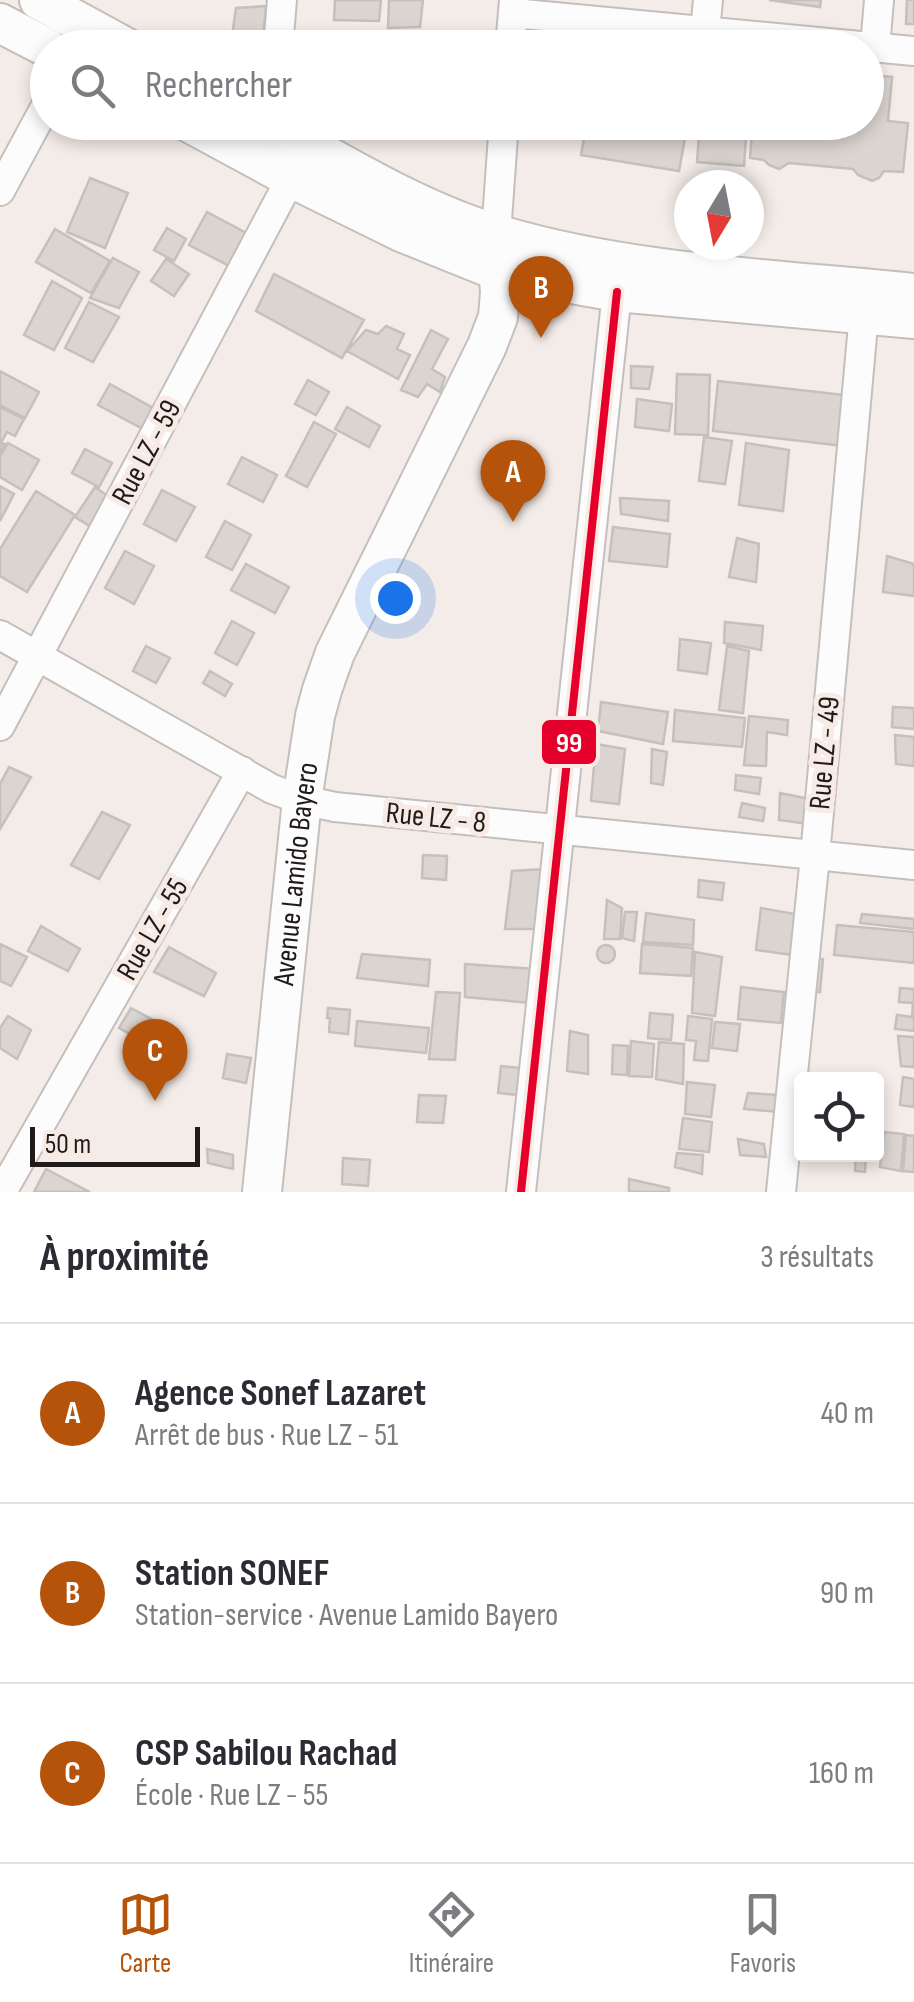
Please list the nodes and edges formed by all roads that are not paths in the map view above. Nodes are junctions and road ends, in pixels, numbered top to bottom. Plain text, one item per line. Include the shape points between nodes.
1 (39, 0) edge
2 (282, 0) edge
3 (708, 0) edge
4 (879, 0) edge
5 (514, 6) edge
6 (87, 13) edge
7 (0, 23) edge
8 (107, 30) edge
9 (280, 30) edge
10 (697, 30) edge
11 (705, 30) edge
12 (876, 30) edge
13 (30, 39) edge
14 (884, 48) edge
15 (914, 51) edge
16 (30, 135) edge
17 (221, 140) edge
18 (302, 140) edge
19 (503, 140) edge
20 (291, 178) junction
21 (0, 191) edge
22 (497, 252) junction
23 (617, 292) junction
24 (914, 293) edge
25 (864, 314) junction
26 (914, 319) edge
27 (0, 635) edge
28 (38, 655) junction
29 (0, 726) edge
30 (242, 771) junction
31 (302, 800) junction
32 (561, 829) junction
33 (814, 856) junction
34 (914, 865) edge
35 (2, 1192) edge
36 (262, 1192) edge
37 (521, 1192) edge
38 (781, 1192) edge

1 - 6 main road
2 - 9 street
3 - 11 street
4 - 12 street
5 - 10 street
6 - 8 main road
7 - 13 main road
14 - 15 street
16 - 21 street
17 - 20 main road
18 - 22 main road via 436,210
19 - 22 street
20 - 22 main road via 401,232
20 - 28 street, Rue LZ - 59
22 - 23 main road
22 - 24 main road via 552,249
22 - 31 main road, Avenue Lamido Bayero via 498,317 335,654 315,716
23 - 25 main road
23 - 32 street
25 - 26 main road
25 - 33 street, Rue LZ - 49
27 - 28 street, Rue LZ - 8
28 - 29 street, Rue LZ - 59
28 - 30 street, Rue LZ - 8
30 - 31 street, Rue LZ - 8
30 - 35 street, Rue LZ - 55
31 - 32 street, Rue LZ - 8
31 - 36 main road, Avenue Lamido Bayero
32 - 33 street, Rue LZ - 8
32 - 37 street
33 - 34 street, Rue LZ - 8
33 - 38 street, Rue LZ - 49

